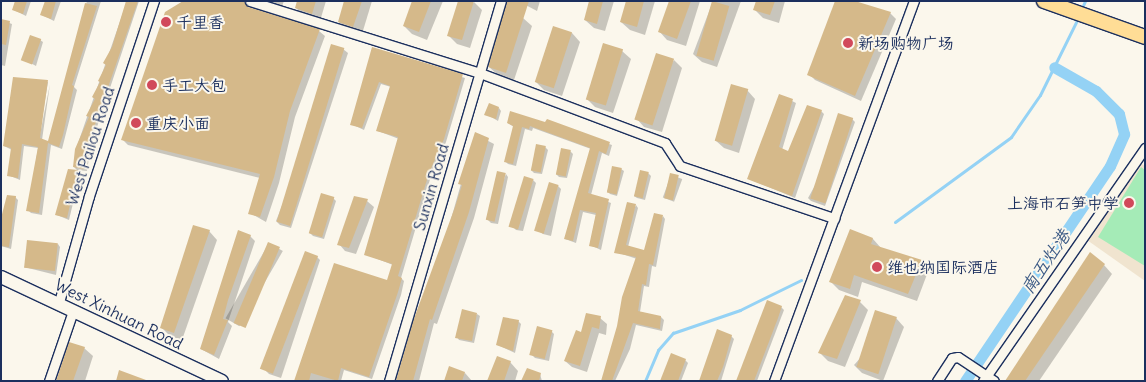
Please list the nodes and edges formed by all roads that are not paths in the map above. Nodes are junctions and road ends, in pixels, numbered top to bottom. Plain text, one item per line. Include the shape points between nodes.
1 (154, 1) edge
2 (250, 1) edge
3 (501, 1) edge
4 (914, 1) edge
5 (1049, 3) edge
6 (1145, 37) edge
7 (480, 73) junction
8 (1145, 148) edge
9 (834, 218) junction
10 (1, 277) edge
11 (59, 302) junction
12 (73, 310) junction
13 (988, 379) edge
14 (49, 381) edge
15 (222, 381) edge
16 (389, 381) edge
17 (774, 381) edge
18 (937, 381) edge

1 - 11 street, West Pailou Road via 89,196
2 - 7 street
3 - 7 street, Sunxin Road
4 - 9 street
5 - 6 main road
7 - 9 street via 665,143 680,166
7 - 16 street, Sunxin Road
8 - 13 street
9 - 17 street
10 - 11 street, West Xinhuan Road
11 - 12 street, West Xinhuan Road
12 - 14 street
12 - 15 street, West Xinhuan Road
13 - 18 street via 958,357 952,358

